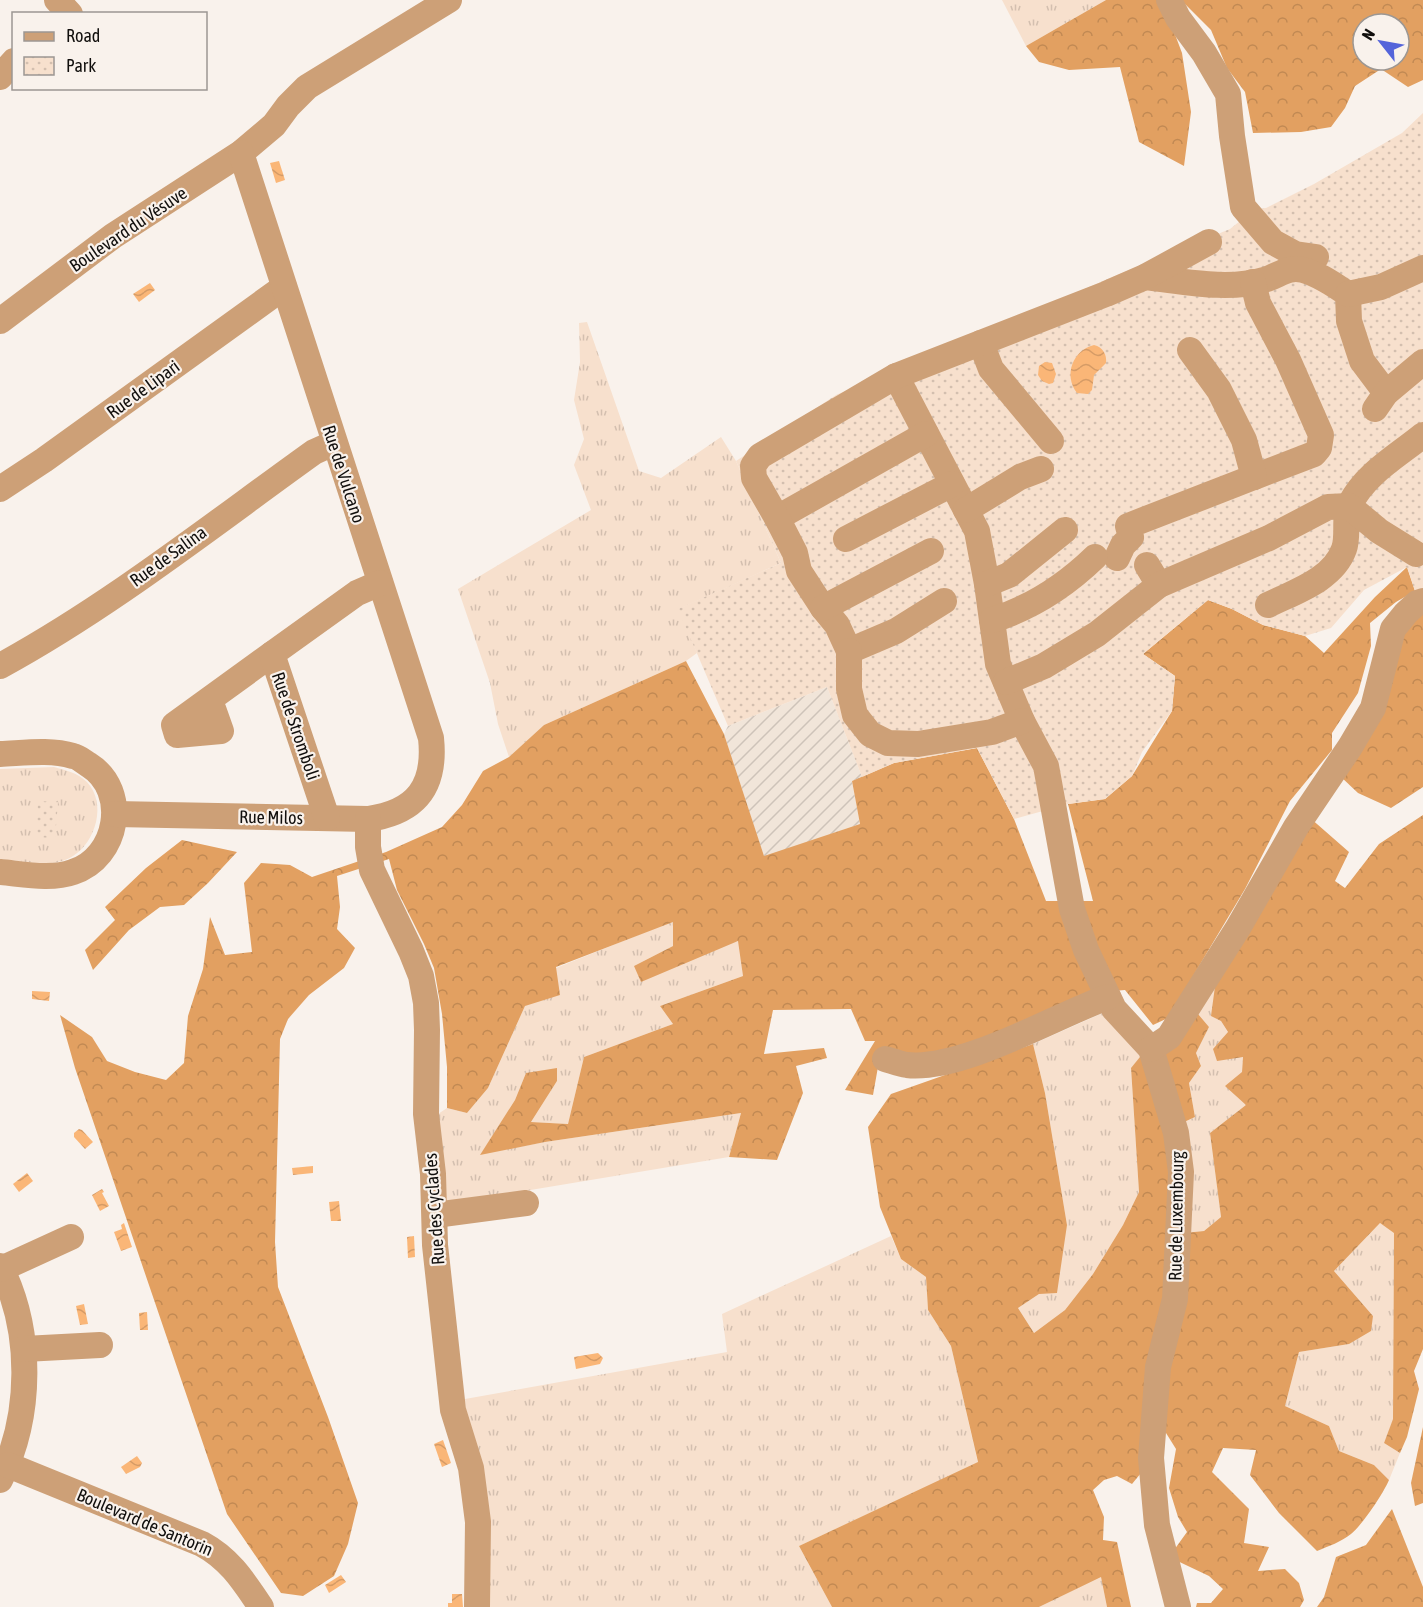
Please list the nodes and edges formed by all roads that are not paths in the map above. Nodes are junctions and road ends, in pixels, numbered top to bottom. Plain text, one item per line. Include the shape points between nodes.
1 (57, 0) edge
2 (449, 0) edge
3 (1169, 0) edge
4 (68, 12) edge
5 (12, 63) edge
6 (0, 77) edge
7 (250, 147) junction
8 (1209, 242) dead end
9 (1316, 257) dead end
10 (1423, 268) edge
11 (1145, 277) junction
12 (1253, 282) junction
13 (284, 287) junction
14 (1348, 294) junction
15 (0, 321) edge
16 (981, 343) junction
17 (1190, 350) dead end
18 (1423, 362) edge
19 (896, 376) junction
20 (926, 434) junction
21 (1051, 441) dead end
22 (1421, 441) edge
23 (334, 443) junction
24 (1041, 469) dead end
25 (1254, 477) junction
26 (952, 484) junction
27 (0, 489) edge
28 (1349, 506) junction
29 (966, 510) junction
30 (777, 518) junction
31 (1065, 530) dead end
32 (846, 539) dead end
33 (931, 551) dead end
34 (1416, 554) dead end
35 (380, 583) junction
36 (987, 584) junction
37 (944, 601) dead end
38 (1423, 601) edge
39 (1268, 605) dead end
40 (823, 608) junction
41 (992, 620) junction
42 (849, 651) junction
43 (272, 654) junction
44 (0, 666) edge
45 (1006, 682) junction
46 (210, 700) dead end
47 (1022, 721) junction
48 (0, 754) edge
49 (420, 794) joint
50 (115, 814) junction
51 (327, 818) junction
52 (368, 819) junction
53 (0, 872) edge
54 (1108, 997) junction
55 (1151, 1049) junction
56 (885, 1059) dead end
57 (526, 1203) dead end
58 (435, 1215) junction
59 (71, 1237) dead end
60 (1, 1267) edge
61 (100, 1345) dead end
62 (24, 1349) junction
63 (4, 1472) edge
64 (261, 1607) edge
65 (477, 1607) edge
66 (1178, 1607) edge

1 - 4 street
2 - 7 street, Boulevard du Vésuve via 307,87
3 - 9 street via 1228,94 1243,207 1273,242 1295,254
5 - 6 street
7 - 13 street, Rue de Vulcano
7 - 15 street, Boulevard du Vésuve via 113,236
8 - 11 street
10 - 14 street via 1382,287
11 - 12 street via 1215,284
11 - 16 street
12 - 14 street via 1288,268 1319,276
12 - 25 street via 1258,303 1321,435 1314,454
13 - 23 street, Rue de Vulcano
13 - 27 street, Rue de Lipari
14 - 18 street via 1349,321 1381,401
16 - 19 street
16 - 21 street via 991,369
17 - 25 street via 1219,390 1244,441
19 - 20 street, Rue de Luxembourg
19 - 30 street via 760,456 753,466 754,478
20 - 26 street, Rue de Luxembourg
20 - 30 street
22 - 28 street via 1374,471
23 - 35 street, Rue de Vulcano
23 - 44 street, Rue de Salina via 314,452 118,592
24 - 29 street via 1020,477
25 - 41 street via 1128,526 1131,537 1106,557 1017,612
26 - 29 street, Rue de Luxembourg
26 - 32 street
28 - 34 street
28 - 39 street via 1344,549 1332,569 1308,586
28 - 45 street via 1328,507 1269,538 1153,575 1097,634 1044,666
29 - 36 street, Rue de Luxembourg via 976,531
30 - 40 street via 795,553 799,572
31 - 36 street via 1009,575
33 - 40 street
35 - 43 street, Rue de Stromboli via 357,593
35 - 49 street, Rue de Vulcano via 431,738 433,757
36 - 41 street, Rue de Luxembourg
37 - 42 street via 896,631
38 - 55 street via 1394,629 1373,708 1350,747 1296,827 1169,1037
40 - 42 street via 837,625
41 - 45 street, Rue de Luxembourg via 998,664
42 - 47 street via 849,690 855,715 870,734 888,743 918,744 992,732
43 - 46 street
43 - 51 street, Rue de Stromboli
45 - 47 street, Rue de Luxembourg
47 - 54 street, Rue de Luxembourg via 1046,766 1072,909
48 - 50 street via 51,752 75,756 100,774 110,790
49 - 52 street, Rue Milos via 406,808
50 - 51 street, Rue Milos
50 - 53 street via 110,839 95,859 74,872 50,876
51 - 52 street, Rue Milos
52 - 58 street, Rue des Cyclades via 372,870 411,951 426,1003 426,1114
54 - 55 street, Rue de Luxembourg via 1114,1009
54 - 56 street via 986,1050 949,1061 907,1065
55 - 66 street, Rue de Luxembourg via 1176,1133 1181,1172 1175,1299 1158,1367 1151,1458 1157,1525
57 - 58 street
58 - 65 street, Rue des Cyclades via 450,1391 471,1468 478,1522
59 - 60 street
60 - 62 street
61 - 62 street
62 - 63 street via 20,1419
63 - 64 street, Boulevard de Santorin via 216,1551 233,1567

